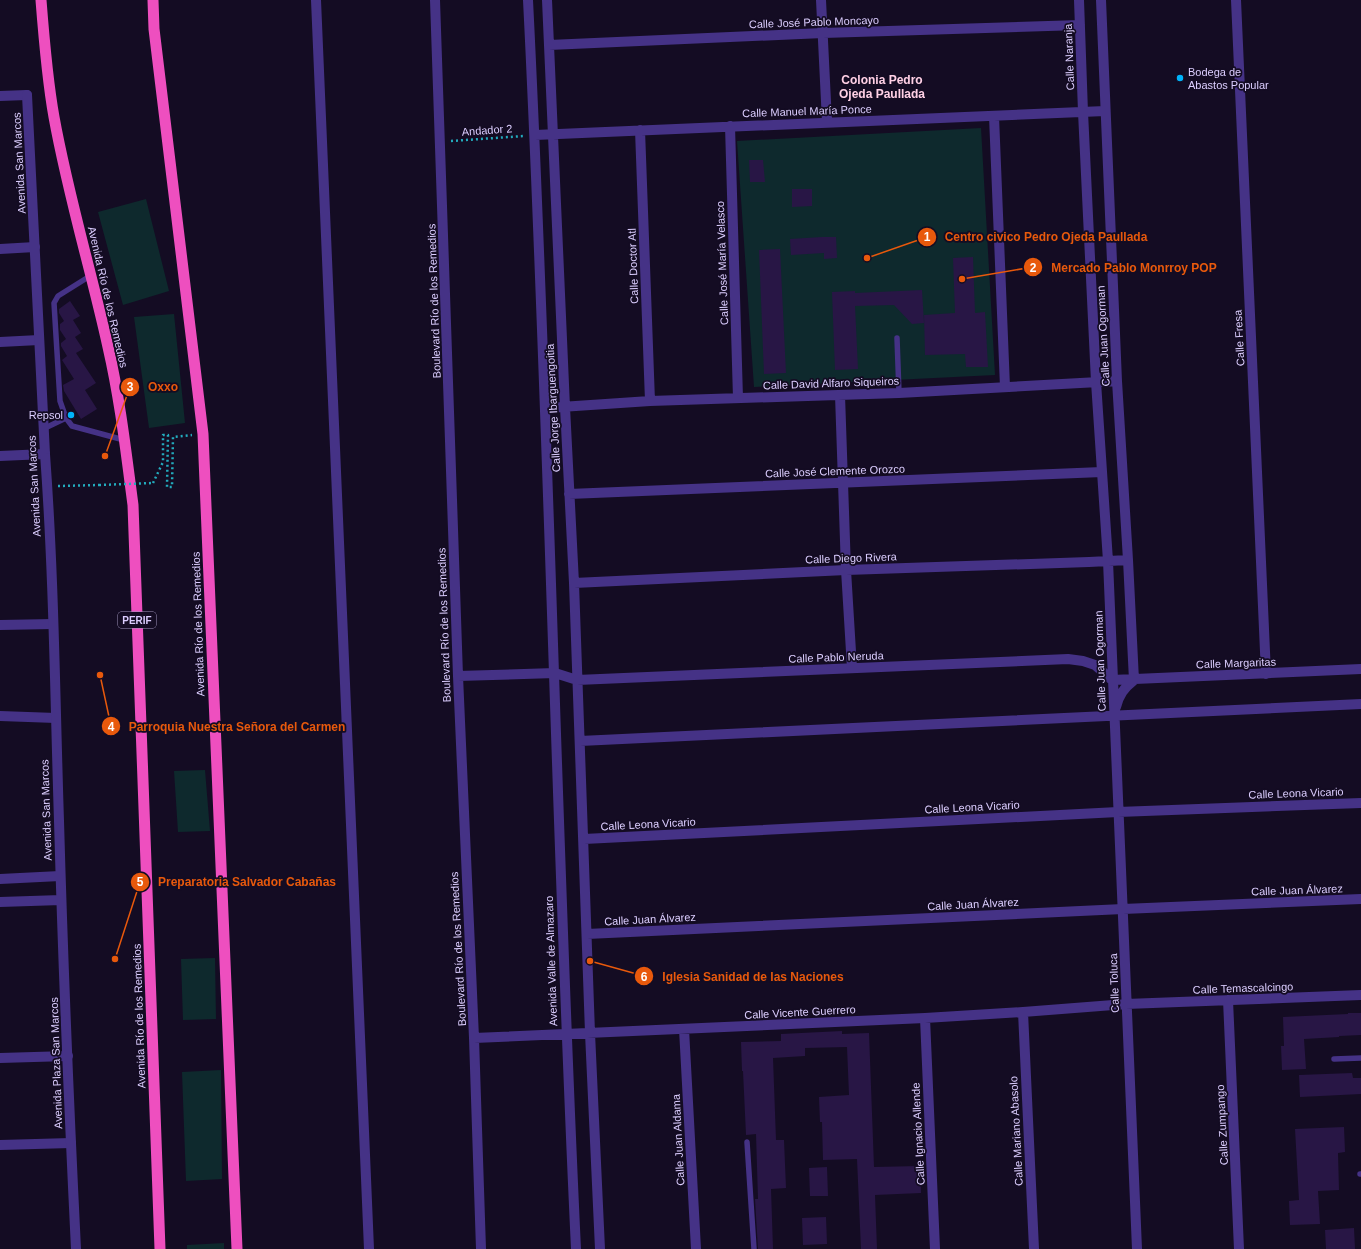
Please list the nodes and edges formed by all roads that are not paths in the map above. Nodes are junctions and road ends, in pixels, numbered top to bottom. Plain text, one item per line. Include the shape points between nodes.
1 (41, 0) edge
2 (153, 0) edge
3 (316, 0) edge
4 (435, 0) edge
5 (528, 0) edge
6 (547, 0) edge
7 (821, 0) edge
8 (1079, 0) edge
9 (1101, 0) edge
10 (1236, 0) edge
11 (1080, 25) junction
12 (823, 34) junction
13 (549, 45) junction
14 (0, 96) edge
15 (1105, 111) junction
16 (1083, 112) junction
17 (994, 116) junction
18 (827, 122) junction
19 (730, 126) junction
20 (640, 130) junction
21 (554, 134) junction
22 (534, 135) junction
23 (35, 247) junction
24 (0, 248) edge
25 (90, 276) junction
26 (897, 338) dead end
27 (39, 340) junction
28 (0, 342) edge
29 (1117, 381) junction
30 (1096, 382) junction
31 (1005, 387) junction
32 (899, 393) junction
33 (840, 395) junction
34 (738, 398) junction
35 (650, 401) junction
36 (565, 407) junction
37 (546, 408) junction
38 (66, 418) junction
39 (43, 428) junction
40 (124, 440) junction
41 (44, 454) junction
42 (0, 456) edge
43 (1102, 472) junction
44 (843, 483) junction
45 (569, 494) junction
46 (1128, 560) junction
47 (1108, 561) junction
48 (846, 570) junction
49 (574, 583) junction
50 (53, 624) junction
51 (0, 625) edge
52 (852, 668) junction
53 (1361, 670) edge
54 (554, 673) junction
55 (1266, 674) junction
56 (458, 676) junction
57 (577, 680) junction
58 (1112, 680) junction
59 (1134, 680) junction
60 (1361, 704) edge
61 (0, 716) edge
62 (1114, 716) junction
63 (56, 718) junction
64 (580, 741) junction
65 (1361, 803) edge
66 (1118, 812) junction
67 (584, 840) junction
68 (60, 876) junction
69 (0, 878) edge
70 (1361, 899) edge
71 (61, 900) junction
72 (0, 902) edge
73 (1123, 909) junction
74 (587, 934) junction
75 (1361, 995) edge
76 (1228, 1000) junction
77 (1126, 1004) junction
78 (1023, 1012) junction
79 (925, 1018) junction
80 (684, 1029) junction
81 (590, 1033) junction
82 (566, 1035) junction
83 (474, 1038) junction
84 (68, 1056) junction
85 (0, 1058) edge
86 (1361, 1058) edge
87 (1334, 1059) dead end
88 (747, 1142) dead end
89 (71, 1143) junction
90 (0, 1145) edge
91 (76, 1249) edge
92 (160, 1249) edge
93 (237, 1249) edge
94 (369, 1249) edge
95 (481, 1249) edge
96 (576, 1249) edge
97 (600, 1249) edge
98 (696, 1249) edge
99 (754, 1249) edge
100 (935, 1249) edge
101 (1034, 1249) edge
102 (1137, 1249) edge
103 (1239, 1249) edge

1 - 25 highway, Avenida Río de los Remedios / PERIF via 54,117
2 - 93 highway, Avenida Río de los Remedios via 154,29 203,434
3 - 94 street
4 - 56 street, Boulevard Río de los Remedios
5 - 22 street, Calle Jorge Ibarguengoitia
6 - 13 street, Calle Jorge Ibarguengoitia
7 - 12 street
8 - 11 street, Calle Naranja
9 - 15 street
10 - 55 street, Calle Fresa
11 - 12 street, Calle José Pablo Moncayo
11 - 16 street, Calle Naranja
12 - 13 street, Calle José Pablo Moncayo
12 - 18 street
13 - 21 street, Calle Jorge Ibarguengoitia
14 - 23 street, Avenida San Marcos via 27,95
15 - 16 street, Calle Manuel María Ponce
15 - 29 street, Calle Juan Ogorman
16 - 17 street, Calle Manuel María Ponce
16 - 30 street, Calle Juan Ogorman
17 - 18 street, Calle Manuel María Ponce
17 - 31 street
18 - 19 street, Calle Manuel María Ponce
19 - 20 street, Calle Manuel María Ponce
19 - 34 street, Calle José María Velasco
20 - 21 street, Calle Manuel María Ponce
20 - 35 street, Calle Doctor Atl
21 - 22 street, Calle Manuel María Ponce
21 - 36 street, Calle Jorge Ibarguengoitia
22 - 37 street, Calle Jorge Ibarguengoitia
23 - 24 street
23 - 27 street, Avenida San Marcos
25 - 38 lane via 58,296 54,303 60,401
25 - 40 highway, Avenida Río de los Remedios / PERIF via 108,347
26 - 32 lane
27 - 28 street
27 - 39 street, Avenida San Marcos
29 - 30 street, Calle David Alfaro Siqueiros
29 - 46 street, Calle Juan Ogorman
30 - 31 street, Calle David Alfaro Siqueiros
30 - 43 street, Calle Juan Ogorman
31 - 32 street, Calle David Alfaro Siqueiros
32 - 33 street, Calle David Alfaro Siqueiros
33 - 34 street, Calle David Alfaro Siqueiros
33 - 44 street
34 - 35 street, Calle David Alfaro Siqueiros
35 - 36 street, Calle David Alfaro Siqueiros
36 - 37 street, Calle David Alfaro Siqueiros
36 - 45 street, Calle Jorge Ibarguengoitia
37 - 54 street, Calle Jorge Ibarguengoitia
38 - 39 lane
38 - 40 lane via 72,426
39 - 41 street, Avenida San Marcos
40 - 92 highway, Avenida Río de los Remedios / PERIF via 133,505
41 - 42 street
41 - 50 street, Avenida San Marcos
43 - 44 street, Calle José Clemente Orozco
43 - 47 street, Calle Juan Ogorman
44 - 45 street, Calle José Clemente Orozco
44 - 48 street
45 - 49 street, Calle Jorge Ibarguengoitia
46 - 47 street, Calle Diego Rivera
46 - 59 street, Calle Juan Ogorman
47 - 48 street, Calle Diego Rivera
47 - 58 street, Calle Juan Ogorman
48 - 49 street, Calle Diego Rivera
48 - 52 street
49 - 57 street, Calle Jorge Ibarguengoitia
50 - 51 street
50 - 63 street, Avenida San Marcos
52 - 57 street, Calle Pablo Neruda
52 - 58 street, Calle Pablo Neruda via 1068,659 1095,665
53 - 55 street, Calle Margaritas
54 - 56 street, Calle Pablo Neruda
54 - 57 street, Calle Pablo Neruda
54 - 82 street, Avenida Valle de Almazaro
55 - 59 street, Calle Margaritas
56 - 83 street, Boulevard Río de los Remedios
57 - 64 street
58 - 59 street, Calle Margaritas
58 - 62 street, Calle Juan Ogorman
59 - 62 street, Calle Juan Ogorman via 1125,687 1119,697
60 - 62 street
61 - 63 street
62 - 64 street
62 - 66 street, Calle Toluca
63 - 68 street, Avenida San Marcos
64 - 67 street
65 - 66 street, Calle Leona Vicario
66 - 67 street, Calle Leona Vicario
66 - 73 street, Calle Toluca
67 - 74 street
68 - 69 street
68 - 71 street, Avenida Plaza San Marcos
70 - 73 street, Calle Juan Álvarez
71 - 72 street
71 - 84 street, Avenida Plaza San Marcos
73 - 74 street, Calle Juan Álvarez
73 - 77 street, Calle Toluca
74 - 81 street
75 - 76 street, Calle Temascalcingo
76 - 77 street, Calle Temascalcingo
76 - 103 street, Calle Zumpango
77 - 78 street, Calle Vicente Guerrero
77 - 102 street, Calle Toluca
78 - 79 street, Calle Vicente Guerrero
78 - 101 street, Calle Mariano Abasolo
79 - 80 street, Calle Vicente Guerrero
79 - 100 street, Calle Ignacio Allende
80 - 81 street, Calle Vicente Guerrero
80 - 98 street, Calle Juan Aldama
81 - 82 street, Calle Vicente Guerrero
81 - 97 street
82 - 83 street, Calle Vicente Guerrero
82 - 96 street, Avenida Valle de Almazaro
83 - 95 street, Boulevard Río de los Remedios
84 - 85 street
84 - 89 street, Avenida Plaza San Marcos
86 - 87 lane
88 - 99 lane
89 - 90 street
89 - 91 street, Avenida Plaza San Marcos

